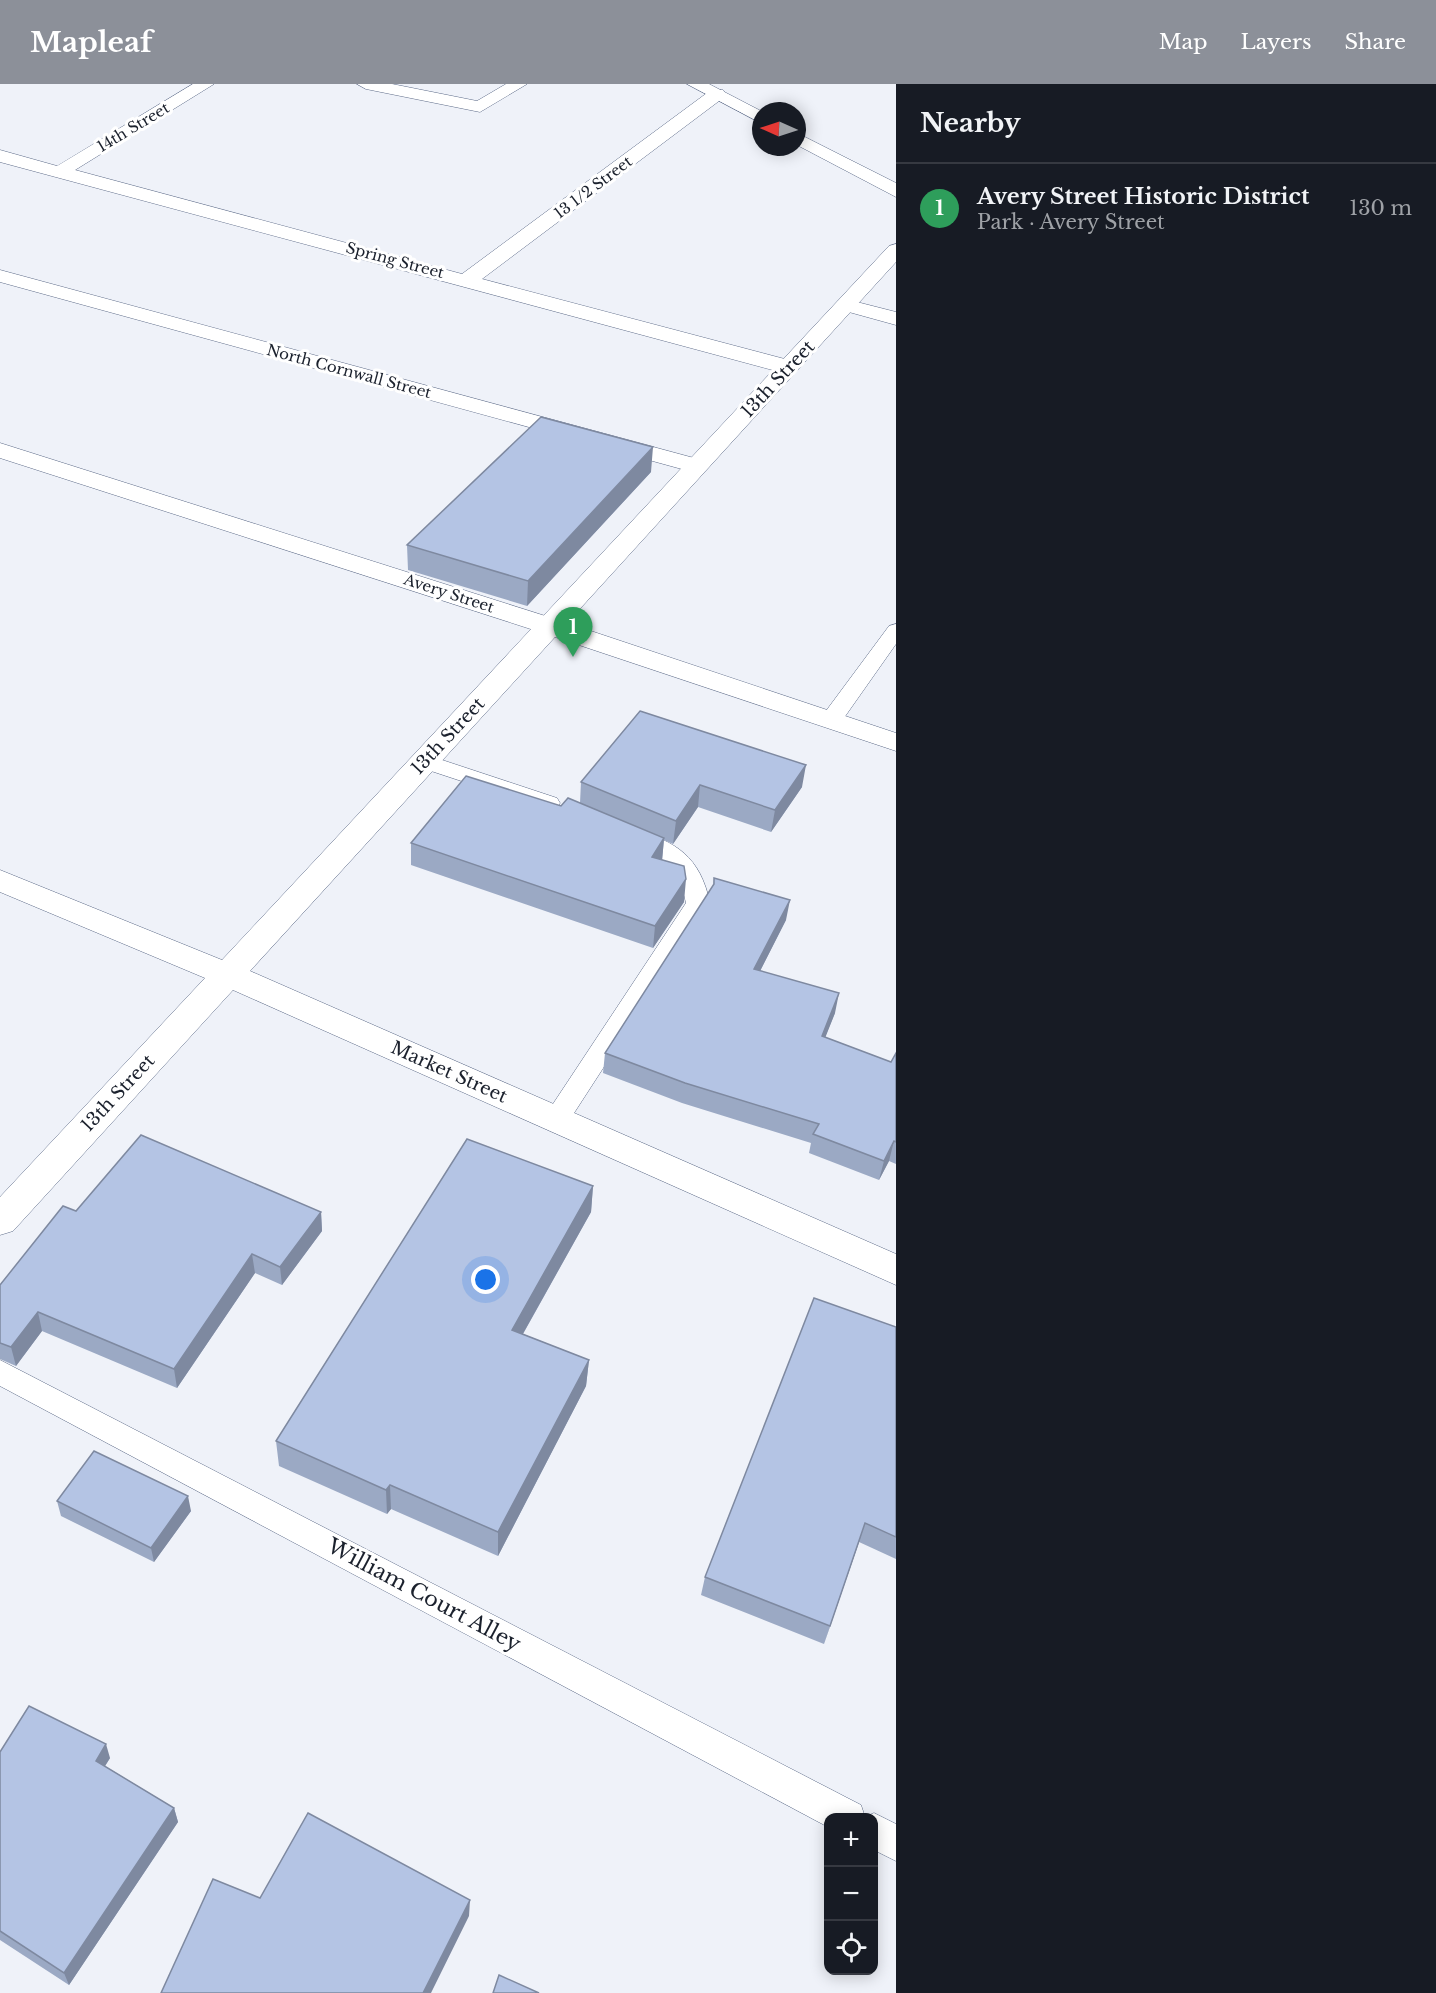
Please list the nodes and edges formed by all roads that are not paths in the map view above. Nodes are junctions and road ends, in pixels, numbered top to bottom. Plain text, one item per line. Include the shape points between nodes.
1 (205, 84) edge
2 (366, 84) edge
3 (518, 84) edge
4 (696, 84) edge
5 (717, 94) junction
6 (752, 113) edge
7 (806, 143) edge
8 (0, 156) edge
9 (61, 171) junction
10 (896, 191) edge
11 (896, 250) edge
12 (0, 276) edge
13 (468, 279) junction
14 (845, 305) junction
15 (896, 319) edge
16 (788, 367) junction
17 (0, 450) edge
18 (697, 466) junction
19 (549, 626) junction
20 (896, 630) edge
21 (831, 720) junction
22 (896, 742) edge
23 (424, 761) junction
24 (575, 813) edge
25 (616, 830) edge
26 (0, 880) edge
27 (227, 974) junction
28 (556, 1120) junction
29 (0, 1221) edge
30 (896, 1270) edge
31 (0, 1372) edge
32 (838, 1813) edge
33 (878, 1834) edge
34 (896, 1843) edge

1 - 9 street, 14th Street
2 - 3 street via 480,107
4 - 5 street
5 - 6 street
5 - 13 street, 13 1/2 Street
7 - 10 street
8 - 9 street, Spring Street
9 - 13 street, Spring Street
11 - 14 street, 13th Street
12 - 18 street, North Cornwall Street
13 - 16 street, Spring Street
14 - 15 street
14 - 16 street, 13th Street
16 - 18 street, 13th Street
17 - 19 street, Avery Street
18 - 19 street, 13th Street
19 - 21 street, Avery Street
19 - 23 street, 13th Street
20 - 21 lane
21 - 22 street, Avery Street
23 - 24 lane
23 - 27 street, 13th Street
25 - 28 lane via 677,856 694,877 698,903
26 - 27 street, Market Street
27 - 28 street, Market Street
27 - 29 street, 13th Street
28 - 30 street, Market Street
31 - 32 lane, William Court Alley
33 - 34 lane

